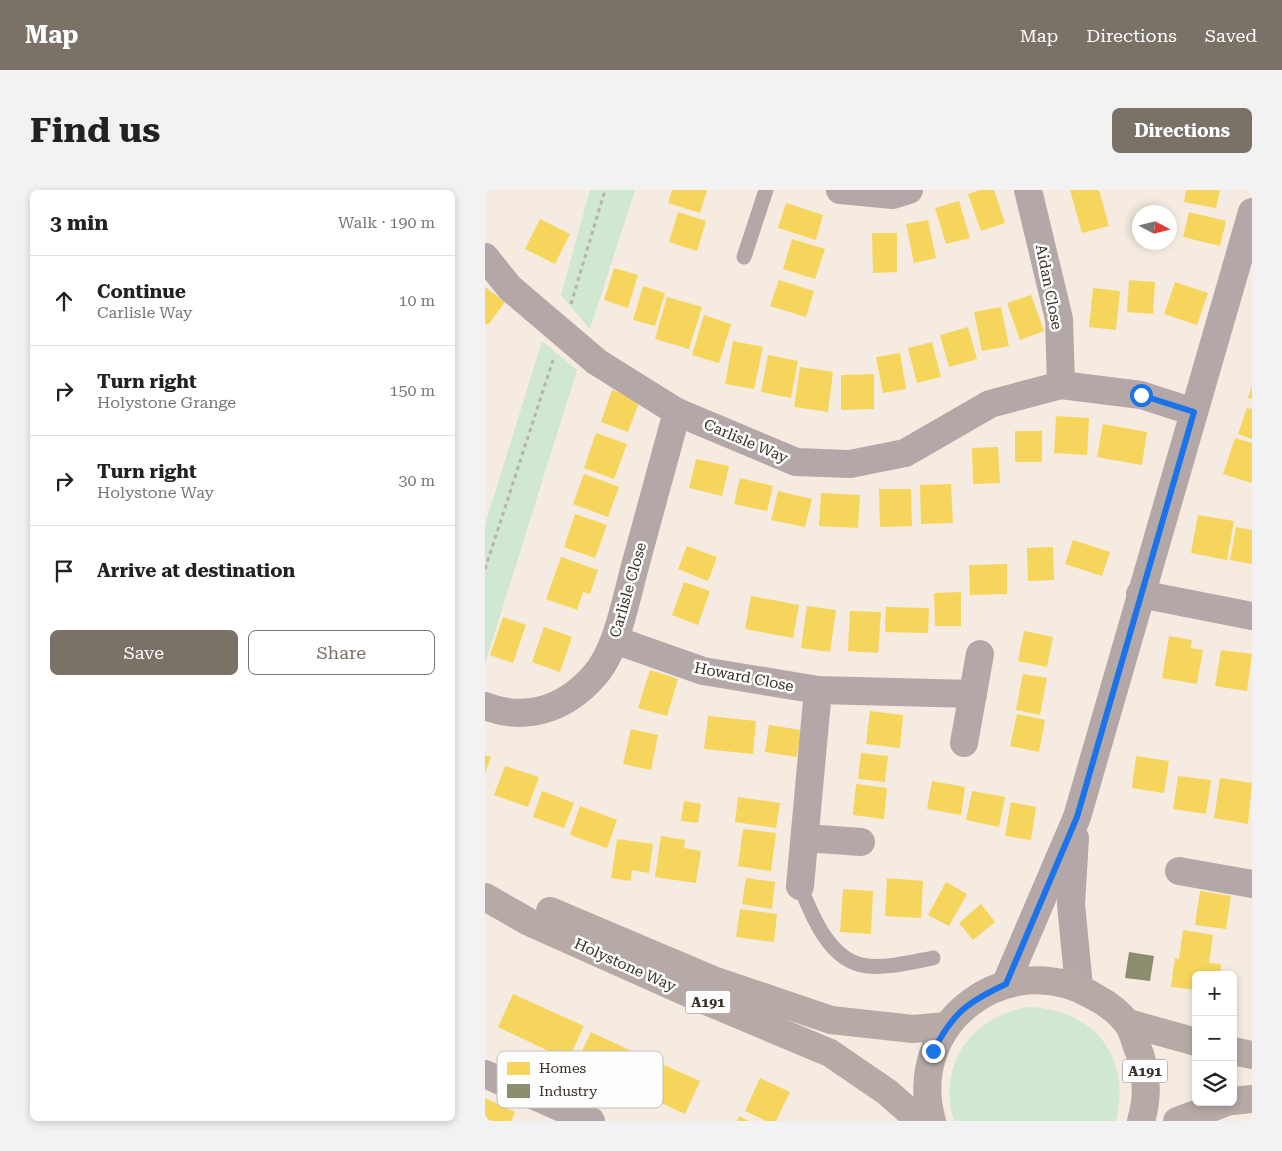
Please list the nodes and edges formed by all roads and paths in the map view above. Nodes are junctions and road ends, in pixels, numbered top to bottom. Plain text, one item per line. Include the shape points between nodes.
1 (605, 190) edge
2 (766, 190) edge
3 (839, 190) edge
4 (909, 190) edge
5 (1028, 190) edge
6 (1252, 212) edge
7 (485, 257) edge
8 (744, 257) dead end
9 (562, 333) junction
10 (1061, 385) junction
11 (677, 412) junction
12 (1194, 412) junction
13 (485, 569) edge
14 (1141, 594) junction
15 (1252, 616) edge
16 (615, 640) junction
17 (980, 654) dead end
18 (818, 690) junction
19 (973, 694) junction
20 (485, 706) edge
21 (964, 743) dead end
22 (1077, 817) junction
23 (805, 838) junction
24 (861, 842) dead end
25 (1179, 871) dead end
26 (485, 878) edge
27 (1252, 884) edge
28 (800, 886) joint
29 (485, 897) edge
30 (933, 958) dead end
31 (1006, 984) junction
32 (1079, 987) junction
33 (1128, 1023) junction
34 (947, 1026) junction
35 (1192, 1041) edge
36 (1237, 1052) edge
37 (1252, 1055) edge
38 (485, 1074) edge
39 (497, 1081) edge
40 (1252, 1098) edge
41 (1237, 1100) edge
42 (1216, 1106) edge
43 (547, 1112) edge
44 (591, 1121) edge
45 (921, 1121) edge
46 (932, 1121) edge
47 (1141, 1121) edge
48 (1177, 1121) edge

1 - 9 path
2 - 8 lane
3 - 4 street via 893,195
5 - 10 street, Aidan Close via 1059,319
6 - 12 street
7 - 9 street, Carlisle Way via 510,288
9 - 11 street, Carlisle Way via 597,362
9 - 13 path
10 - 11 street, Carlisle Way via 990,404 905,453 850,464 796,462
10 - 12 street, Carlisle Way via 1141,395
11 - 16 street, Carlisle Close
12 - 14 street
14 - 15 street
14 - 22 street
16 - 18 street, Howard Close via 703,672
16 - 20 street, Carlisle Close via 595,676 567,699 535,713 504,713
17 - 19 street
18 - 19 street, Howard Close
18 - 23 street
19 - 21 street
22 - 31 street
22 - 32 street via 1071,904
23 - 24 street
23 - 28 street
25 - 27 street
26 - 34 main road, Holystone Way / A191 via 515,896 713,980 831,1020 913,1029
28 - 30 lane via 829,942 847,958 866,966
29 - 45 main road, Holystone Way / A191 via 529,922 829,1053 887,1092
31 - 32 main road, A191 via 1043,979
31 - 34 main road, A191 via 973,1000
32 - 33 main road, A191 via 1107,1004
33 - 35 main road, A191
33 - 47 main road, A191 via 1144,1062 1147,1100
34 - 46 main road, A191 via 933,1051 927,1079
36 - 37 main road
38 - 39 street
40 - 41 main road
42 - 48 main road
43 - 44 street

